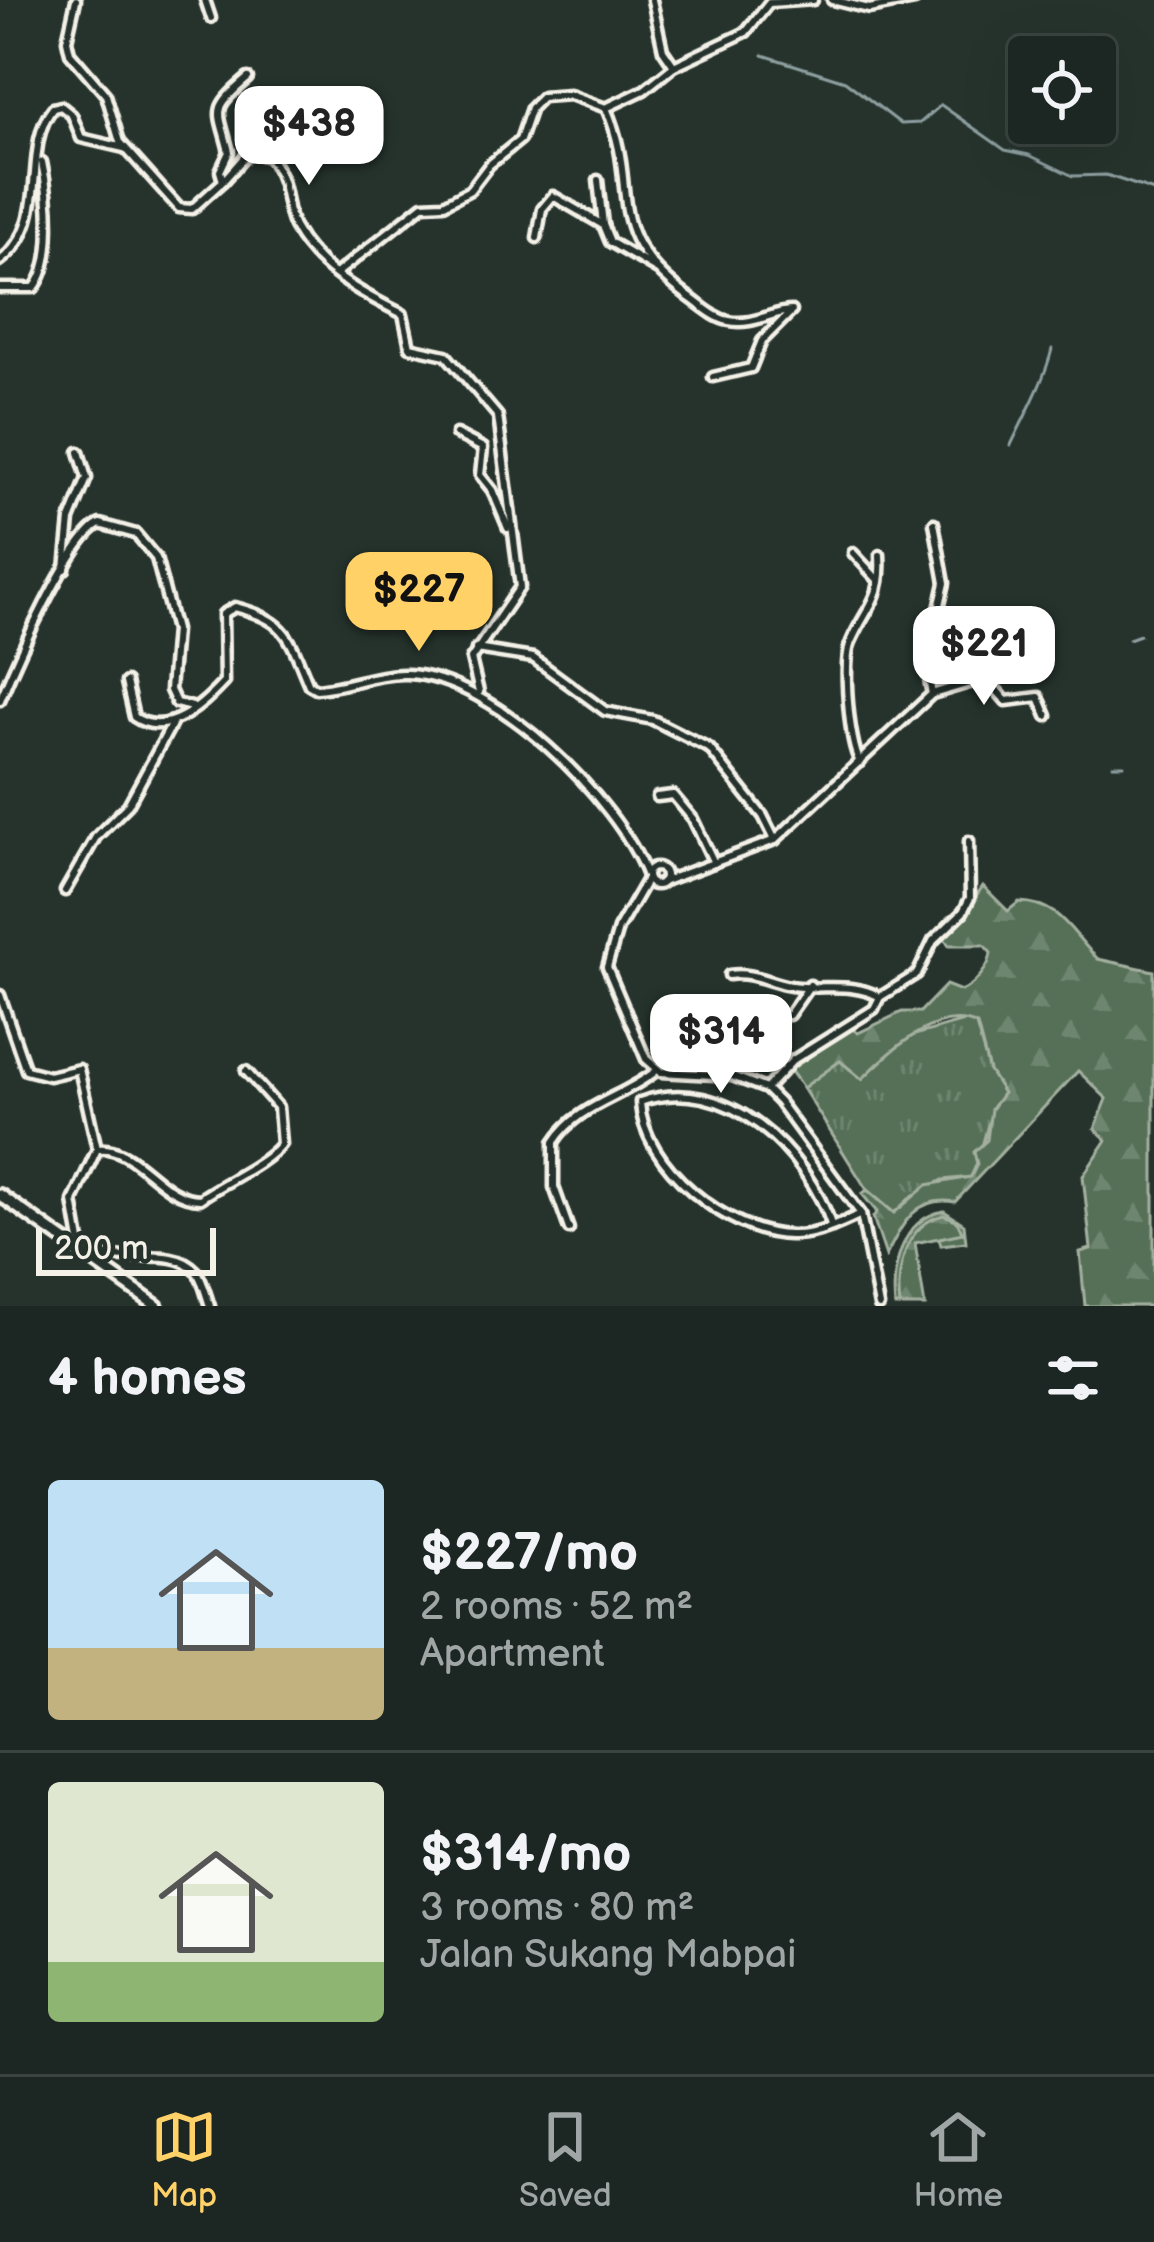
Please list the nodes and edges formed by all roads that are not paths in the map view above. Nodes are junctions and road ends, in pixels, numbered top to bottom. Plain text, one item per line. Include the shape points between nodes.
1 (76, 0) edge
2 (205, 0) edge
3 (652, 0) edge
4 (813, 0) edge
5 (832, 0) edge
6 (915, 0) edge
7 (211, 18) dead end
8 (674, 66) junction
9 (248, 78) dead end
10 (606, 108) junction
11 (124, 148) junction
12 (41, 158) junction
13 (598, 180) dead end
14 (223, 181) junction
15 (603, 225) junction
16 (536, 238) dead end
17 (0, 260) edge
18 (656, 268) junction
19 (336, 274) junction
20 (0, 288) edge
21 (712, 376) dead end
22 (456, 434) dead end
23 (80, 452) dead end
24 (934, 523) dead end
25 (510, 530) junction
26 (853, 554) dead end
27 (880, 555) dead end
28 (65, 573) junction
29 (880, 582) junction
30 (476, 650) junction
31 (126, 682) dead end
32 (479, 692) junction
33 (932, 694) junction
34 (0, 700) edge
35 (194, 707) junction
36 (1047, 716) dead end
37 (172, 724) junction
38 (861, 762) junction
39 (657, 797) dead end
40 (775, 840) junction
41 (968, 841) dead end
42 (639, 856) junction
43 (714, 863) junction
44 (660, 869) junction
45 (689, 872) junction
46 (647, 877) junction
47 (661, 883) junction
48 (65, 891) dead end
49 (638, 900) junction
50 (729, 975) dead end
51 (810, 985) junction
52 (0, 995) edge
53 (880, 998) junction
54 (756, 1016) dead end
55 (246, 1070) dead end
56 (656, 1071) junction
57 (766, 1089) junction
58 (97, 1149) junction
59 (0, 1195) edge
60 (861, 1214) junction
61 (832, 1227) junction
62 (569, 1229) dead end
63 (78, 1246) junction
64 (158, 1306) edge
65 (211, 1306) edge
66 (879, 1306) edge

1 - 11 street via 68,48 106,94
2 - 7 street
3 - 8 street
4 - 8 street via 769,3 746,32
5 - 6 street via 869,9
8 - 10 street
9 - 14 street via 218,112 229,152
10 - 18 street via 620,142 626,219
10 - 19 street via 570,95 542,97 520,140 470,190 423,205
11 - 12 street via 81,138 72,115 57,106 38,135
11 - 14 street via 184,211
12 - 17 street via 30,213
12 - 20 street via 50,226 45,271 34,288
13 - 15 street
14 - 19 street via 249,152 269,157 288,192 294,227
15 - 16 street via 553,196
15 - 18 street via 615,246
18 - 21 street via 728,321 792,311 762,341 751,368
19 - 25 street via 351,290 403,314 410,347 446,355 498,416
22 - 25 street via 483,448 480,475
23 - 28 street via 87,478 70,520
24 - 33 street via 945,583 926,664
25 - 30 street via 520,587
26 - 29 street
27 - 29 street
28 - 34 street
28 - 35 street via 82,537 100,524 146,542 175,630 170,690 176,703
29 - 38 street via 848,647 851,745
30 - 32 street via 470,666
30 - 40 street via 532,658 605,711 653,720 709,748
31 - 37 street via 134,717 149,726
32 - 35 street via 409,674 316,689 280,626 235,607 223,614 224,682
32 - 42 street via 545,742
33 - 36 street via 986,678 1006,700 1039,697
33 - 38 street
35 - 37 street
37 - 48 street via 128,805 96,837
38 - 40 street
39 - 43 street via 673,795
40 - 43 street
41 - 53 street via 970,898 961,917 939,933 909,982
42 - 44 street
42 - 46 street
43 - 45 street
44 - 45 street
44 - 46 street
44 - 47 street
45 - 47 street
46 - 47 street
46 - 49 street
47 - 49 street
49 - 56 street via 618,929 608,972
50 - 51 street
51 - 53 street via 868,989
51 - 54 street via 789,1015
52 - 58 street via 23,1067 50,1076 79,1069
53 - 57 street
55 - 58 street via 281,1114 281,1144 200,1199 179,1196 119,1150
56 - 57 street via 715,1073
56 - 62 street via 578,1114 554,1142 554,1187
57 - 60 street
58 - 63 street via 73,1201
59 - 63 street
60 - 61 street
60 - 66 street
61 - 61 street via 766,1233 714,1207 663,1158 640,1102 691,1097 744,1115 803,1166
63 - 64 street
63 - 65 street via 183,1262 198,1274

